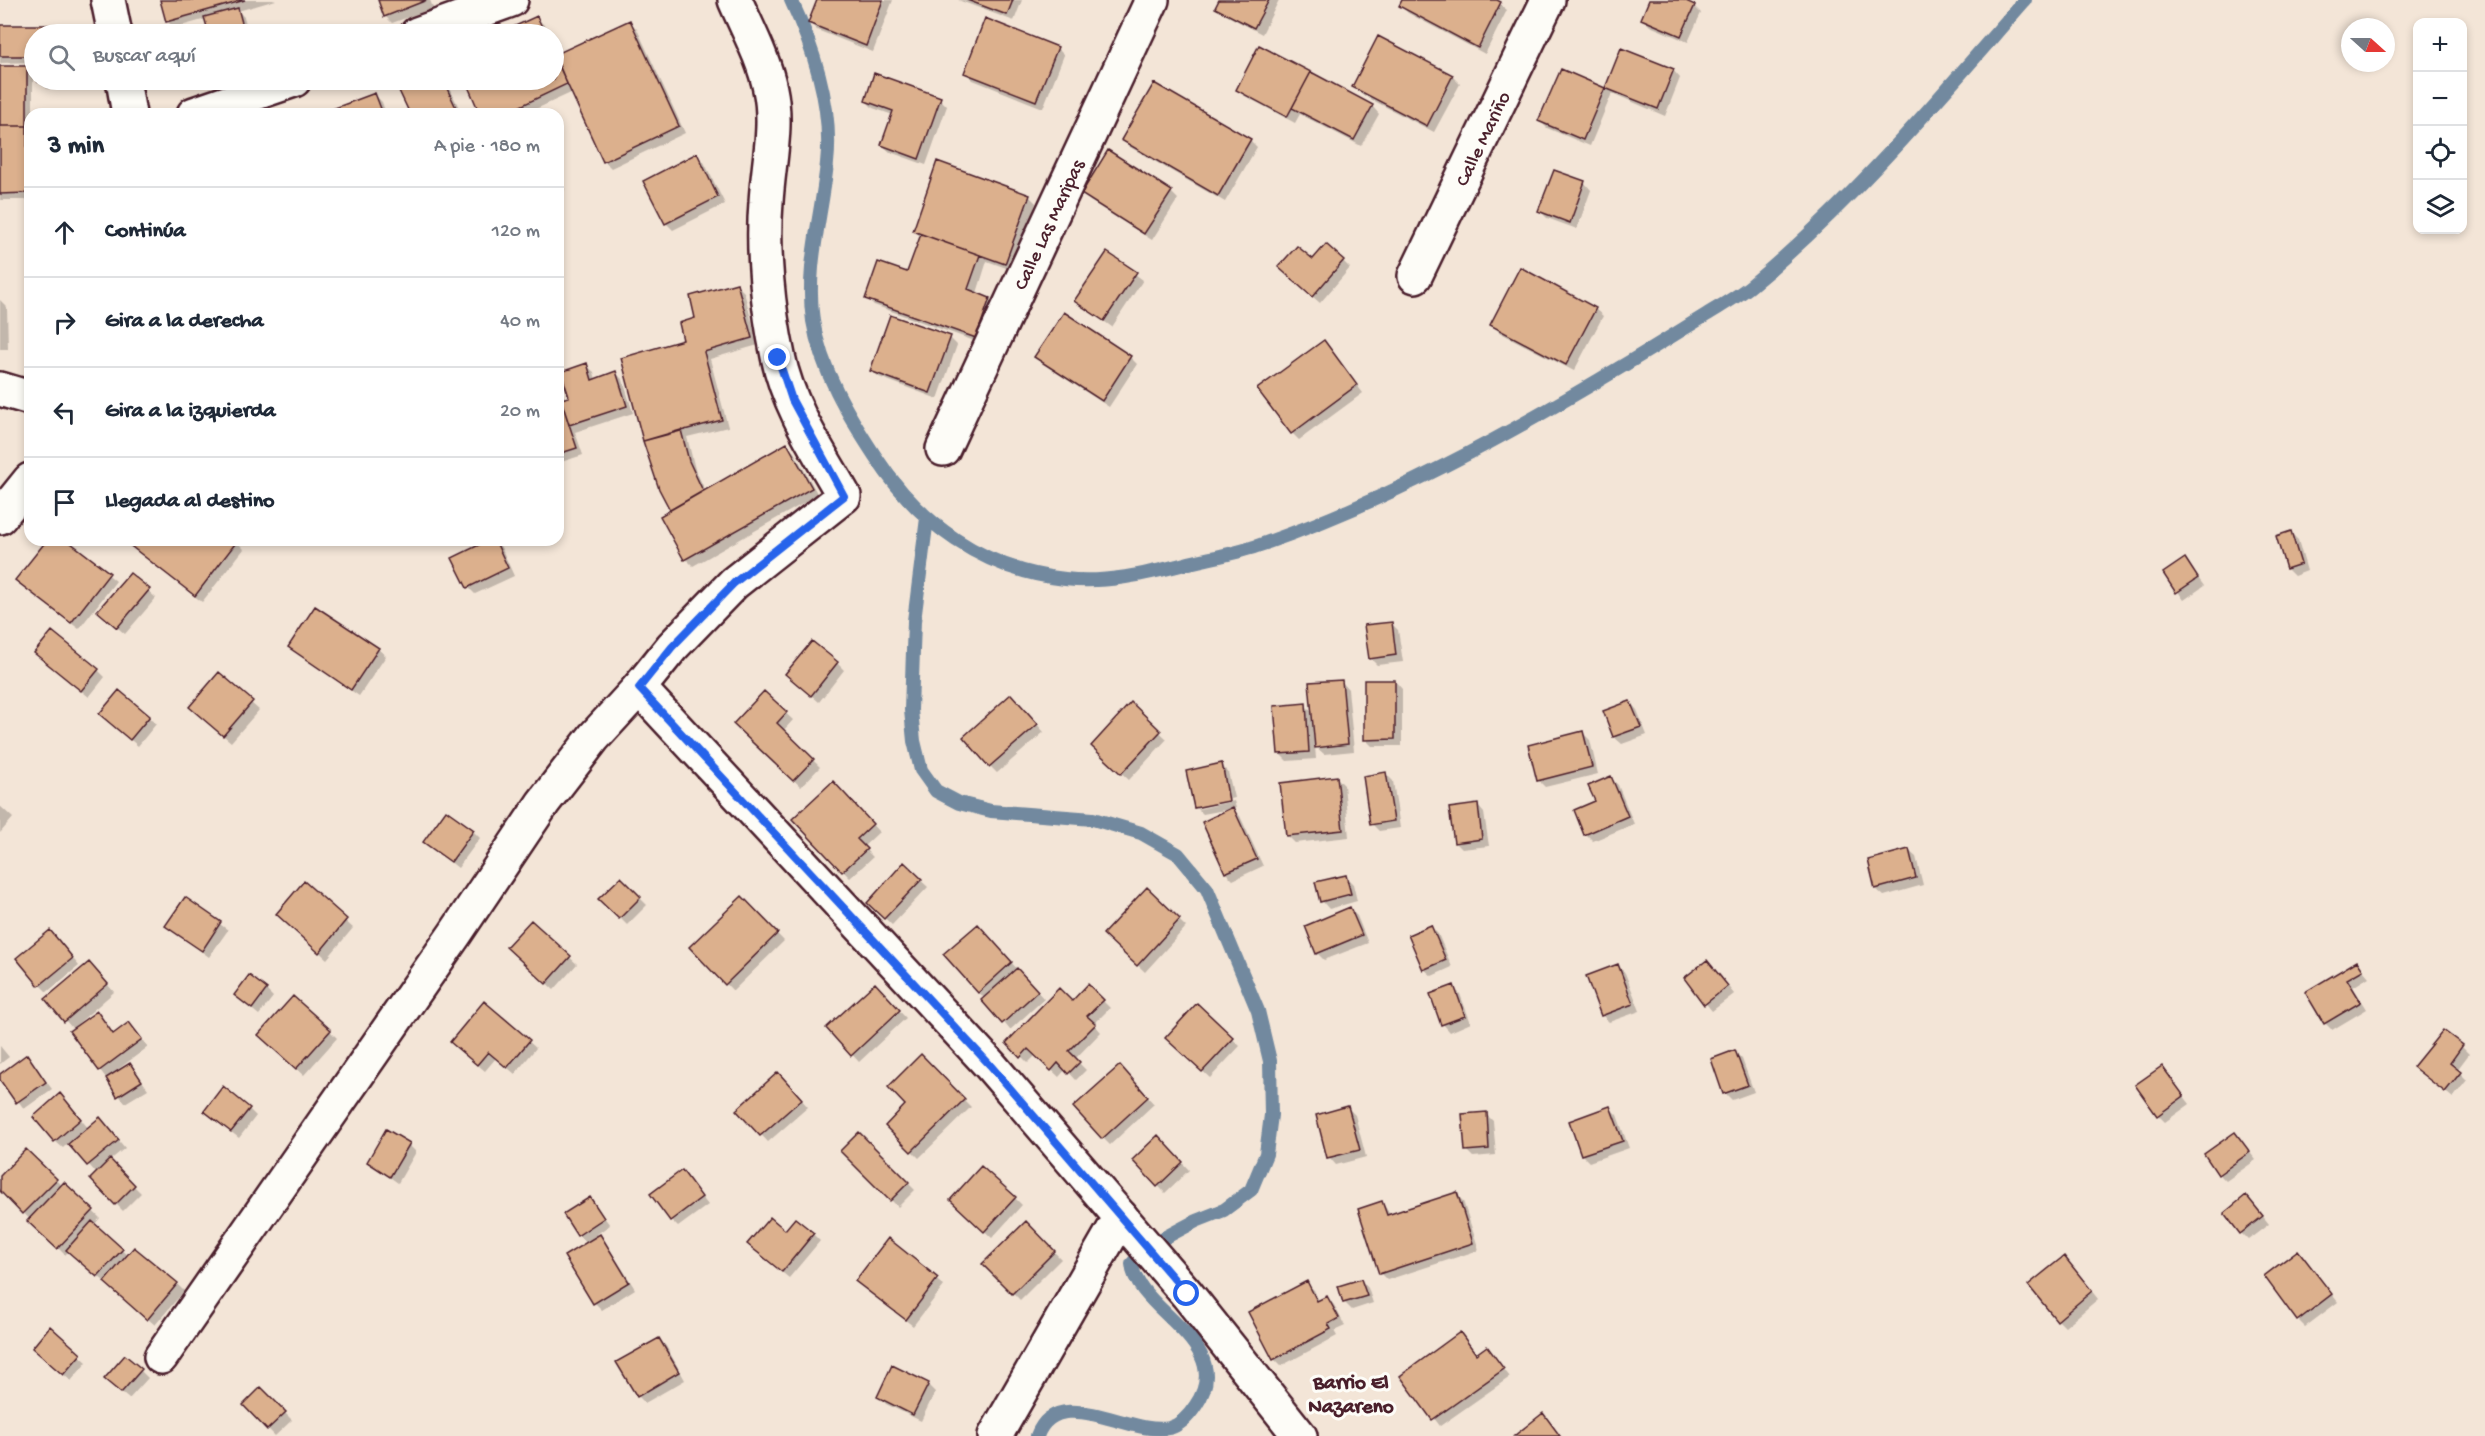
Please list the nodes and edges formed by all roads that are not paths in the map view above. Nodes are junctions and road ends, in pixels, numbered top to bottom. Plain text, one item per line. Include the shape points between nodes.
1 (108, 0) edge
2 (511, 0) edge
3 (735, 0) edge
4 (1152, 0) edge
5 (1548, 0) edge
6 (113, 24) edge
7 (445, 24) edge
8 (125, 90) edge
9 (265, 90) edge
10 (128, 108) edge
11 (212, 108) edge
12 (1415, 276) dead end
13 (0, 388) edge
14 (24, 397) edge
15 (943, 448) dead end
16 (24, 487) edge
17 (0, 517) edge
18 (639, 688) junction
19 (1121, 1217) junction
20 (161, 1357) dead end
21 (995, 1436) edge
22 (1300, 1436) edge

1 - 6 street
2 - 7 street
3 - 18 street via 770,89 773,123 765,204 770,312 778,358 792,400 844,496 734,583 672,647
4 - 15 street, Calle Las Maripas
5 - 12 street, Calle Mariño
8 - 10 street
9 - 11 street
13 - 14 street
16 - 17 street
18 - 19 street via 990,1065
18 - 20 street via 594,737 543,803
19 - 21 street
19 - 22 street

